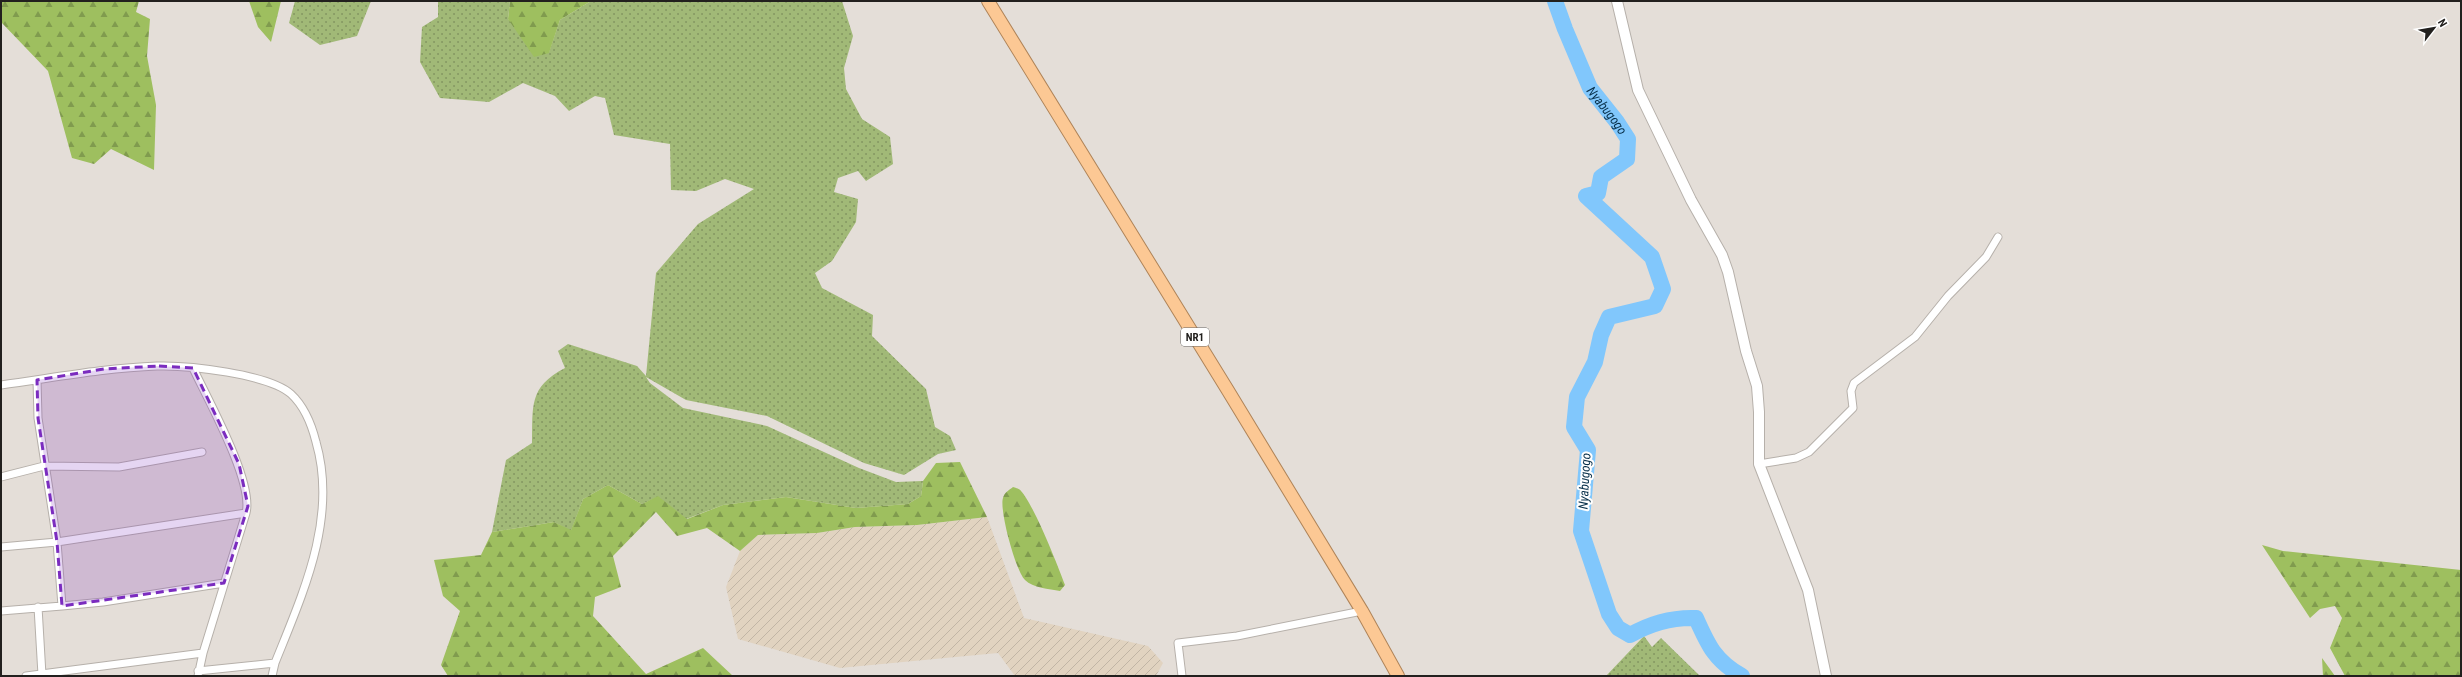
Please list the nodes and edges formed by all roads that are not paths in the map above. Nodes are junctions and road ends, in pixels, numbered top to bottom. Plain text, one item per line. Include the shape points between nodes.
1 (988, 1) edge
2 (1617, 1) edge
3 (1998, 237) dead end
4 (193, 368) junction
5 (37, 380) junction
6 (1, 385) edge
7 (202, 452) dead end
8 (1759, 464) junction
9 (44, 466) junction
10 (1, 477) edge
11 (246, 514) junction
12 (57, 542) junction
13 (1, 547) edge
14 (224, 583) junction
15 (62, 606) junction
16 (38, 607) junction
17 (1, 611) edge
18 (1362, 611) junction
19 (203, 653) junction
20 (275, 663) junction
21 (198, 674) edge
22 (42, 675) junction
23 (26, 676) edge
24 (272, 676) edge
25 (1182, 676) edge
26 (1398, 676) edge
27 (1826, 676) edge

1 - 18 highway, NR1
2 - 8 main road via 1638,90 1691,200 1722,255 1728,272 1756,386
3 - 8 street via 1986,257 1948,296 1915,337 1854,383 1851,390 1852,408 1810,452 1796,458
4 - 5 street via 159,366 104,369
4 - 11 street via 238,464 248,506
4 - 20 street via 237,373 291,394 312,426 318,447 324,474 323,514 318,542 306,582
5 - 6 street
5 - 9 street via 38,418
7 - 9 street via 119,467
8 - 27 main road via 1808,590
9 - 10 street
9 - 12 street
11 - 12 street
11 - 14 street
12 - 13 street
12 - 15 street
14 - 15 street
14 - 19 street
15 - 16 street
16 - 17 street
16 - 22 street
18 - 25 street via 1237,636 1178,643
18 - 26 highway, NR1
19 - 21 street
19 - 22 street
20 - 21 street
20 - 24 street
22 - 23 street

